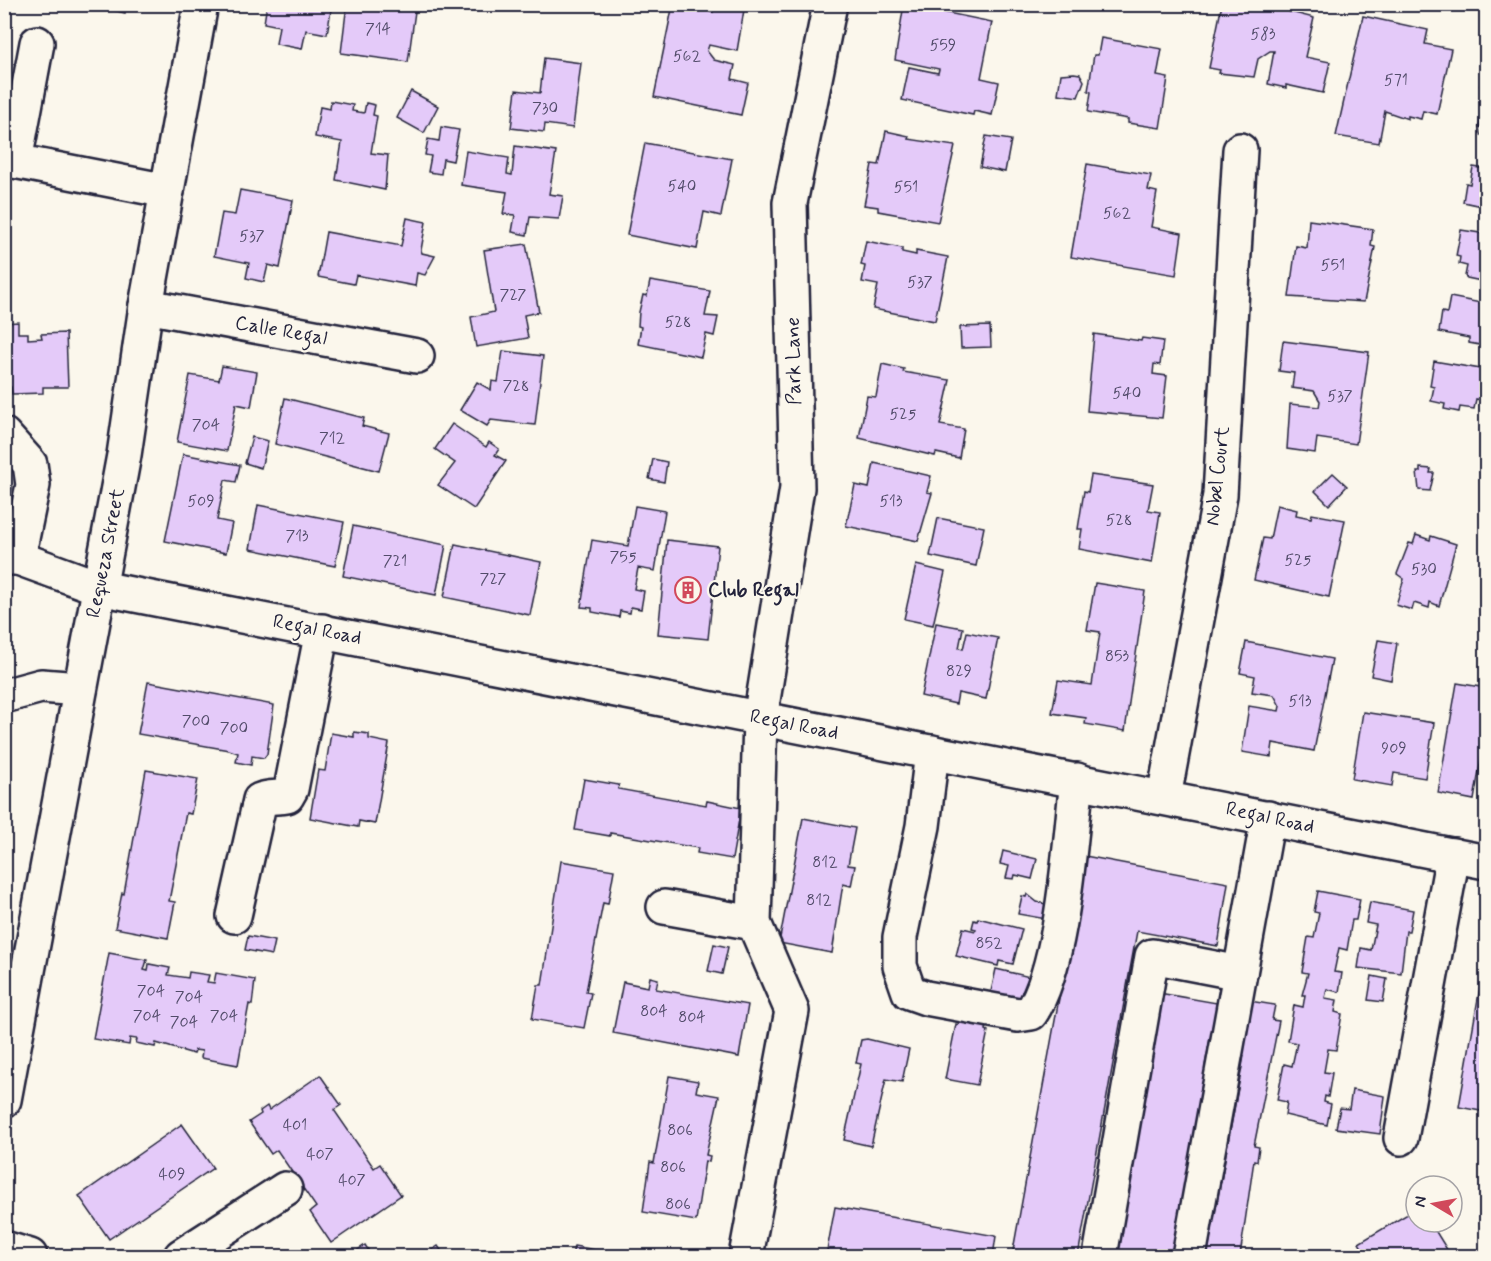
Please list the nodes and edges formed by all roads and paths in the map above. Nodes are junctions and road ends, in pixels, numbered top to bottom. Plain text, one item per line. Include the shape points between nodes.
1 (201, 4) edge
2 (830, 4) edge
3 (37, 43) dead end
4 (1240, 150) dead end
5 (10, 160) edge
6 (167, 191) junction
7 (146, 306) junction
8 (417, 356) dead end
9 (4, 435) edge
10 (11, 558) edge
11 (100, 588) junction
12 (322, 631) junction
13 (80, 689) junction
14 (4, 696) edge
15 (760, 719) junction
16 (932, 752) junction
17 (1077, 780) junction
18 (1164, 797) junction
19 (1268, 818) junction
20 (1453, 855) junction
21 (1486, 862) edge
22 (664, 908) dead end
23 (234, 916) dead end
24 (754, 923) junction
25 (1240, 973) junction
26 (4, 1100) edge
27 (1401, 1138) dead end
28 (285, 1190) dead end
29 (4, 1248) edge
30 (30, 1257) edge
31 (181, 1257) edge
32 (746, 1257) edge
33 (1100, 1257) edge
34 (1189, 1257) edge

1 - 6 street, Requeza Street
2 - 15 street, Park Lane via 790,203 797,488
3 - 5 street
4 - 18 street, Nobel Court via 1220,495
5 - 6 street
6 - 7 street, Requeza Street
7 - 8 street, Calle Regal
7 - 11 street, Requeza Street
9 - 10 street via 30,464 33,485
10 - 11 street, Regal Road
11 - 12 street, Regal Road
11 - 13 street, Requeza Street
12 - 15 street, Regal Road
12 - 23 street via 291,789 288,796 260,800
13 - 14 street via 41,686
13 - 26 street, Requeza Street
15 - 16 street, Regal Road
15 - 24 street, Park Lane
16 - 17 street, Regal Road
16 - 17 street via 923,826 900,937 900,966 909,992 937,1000 1018,1015 1031,1013 1041,999 1058,932
17 - 18 street, Regal Road
18 - 19 street, Regal Road
19 - 20 street, Regal Road
19 - 25 street
20 - 21 street, Regal Road
20 - 27 street
22 - 24 street
24 - 32 street via 792,1011
25 - 33 street via 1152,956
25 - 34 street
28 - 31 street
29 - 30 street

